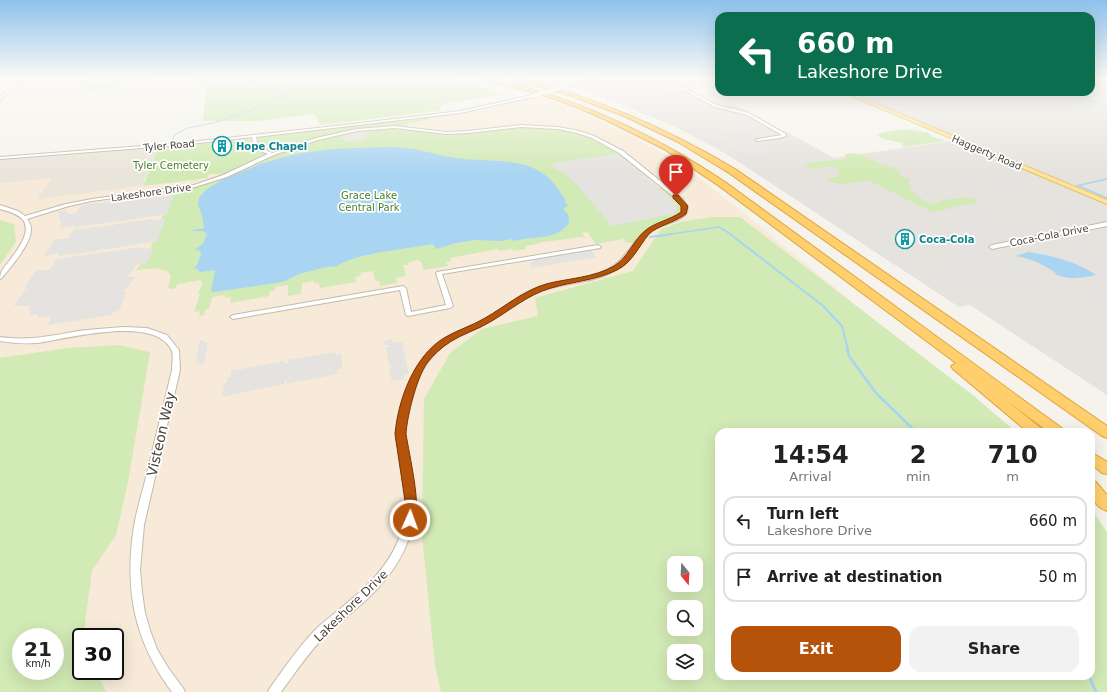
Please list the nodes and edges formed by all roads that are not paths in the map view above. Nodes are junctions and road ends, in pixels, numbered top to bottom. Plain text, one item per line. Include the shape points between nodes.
1 (467, 110) edge
2 (589, 110) edge
3 (616, 110) edge
4 (733, 110) edge
5 (888, 110) edge
6 (254, 136) junction
7 (758, 140) dead end
8 (272, 154) junction
9 (0, 158) edge
10 (1107, 202) edge
11 (0, 207) edge
12 (25, 218) junction
13 (1107, 224) edge
14 (598, 247) dead end
15 (992, 247) dead end
16 (0, 277) edge
17 (854, 281) junction
18 (940, 316) junction
19 (232, 317) dead end
20 (0, 339) edge
21 (1107, 425) edge
22 (1032, 428) edge
23 (1053, 428) edge
24 (1107, 433) edge
25 (1095, 460) edge
26 (1107, 469) edge
27 (1095, 491) edge
28 (1107, 505) edge
29 (179, 692) edge
30 (274, 692) edge

1 - 6 street, Tyler Road, bridge
2 - 17 highway via 653,140 716,179
3 - 18 highway via 695,148 732,171
4 - 7 street via 744,113 784,134
5 - 10 main road, Haggerty Road
6 - 8 street via 257,147
6 - 9 street, Tyler Road
8 - 12 street, Lakeshore Drive via 204,184 92,200
8 - 30 street, Lakeshore Drive via 329,136 379,128 405,127 452,133 521,126 558,128 593,137 622,152 685,206 681,216 648,231 625,261 616,268 592,278 549,286 527,294 487,320 448,339 424,360 402,416 400,434 411,510 401,548 381,579 321,633
11 - 12 street
12 - 16 street via 29,226 28,234
13 - 15 street, Coca-Cola Drive
14 - 19 street via 439,273 450,306 408,314 402,288
17 - 22 highway via 877,303
17 - 23 highway
18 - 21 highway
18 - 24 highway
20 - 29 street, Visteon Way via 34,340 128,328 158,334 176,348 177,367 140,525 135,575 141,624 167,678
25 - 26 highway
27 - 28 highway

